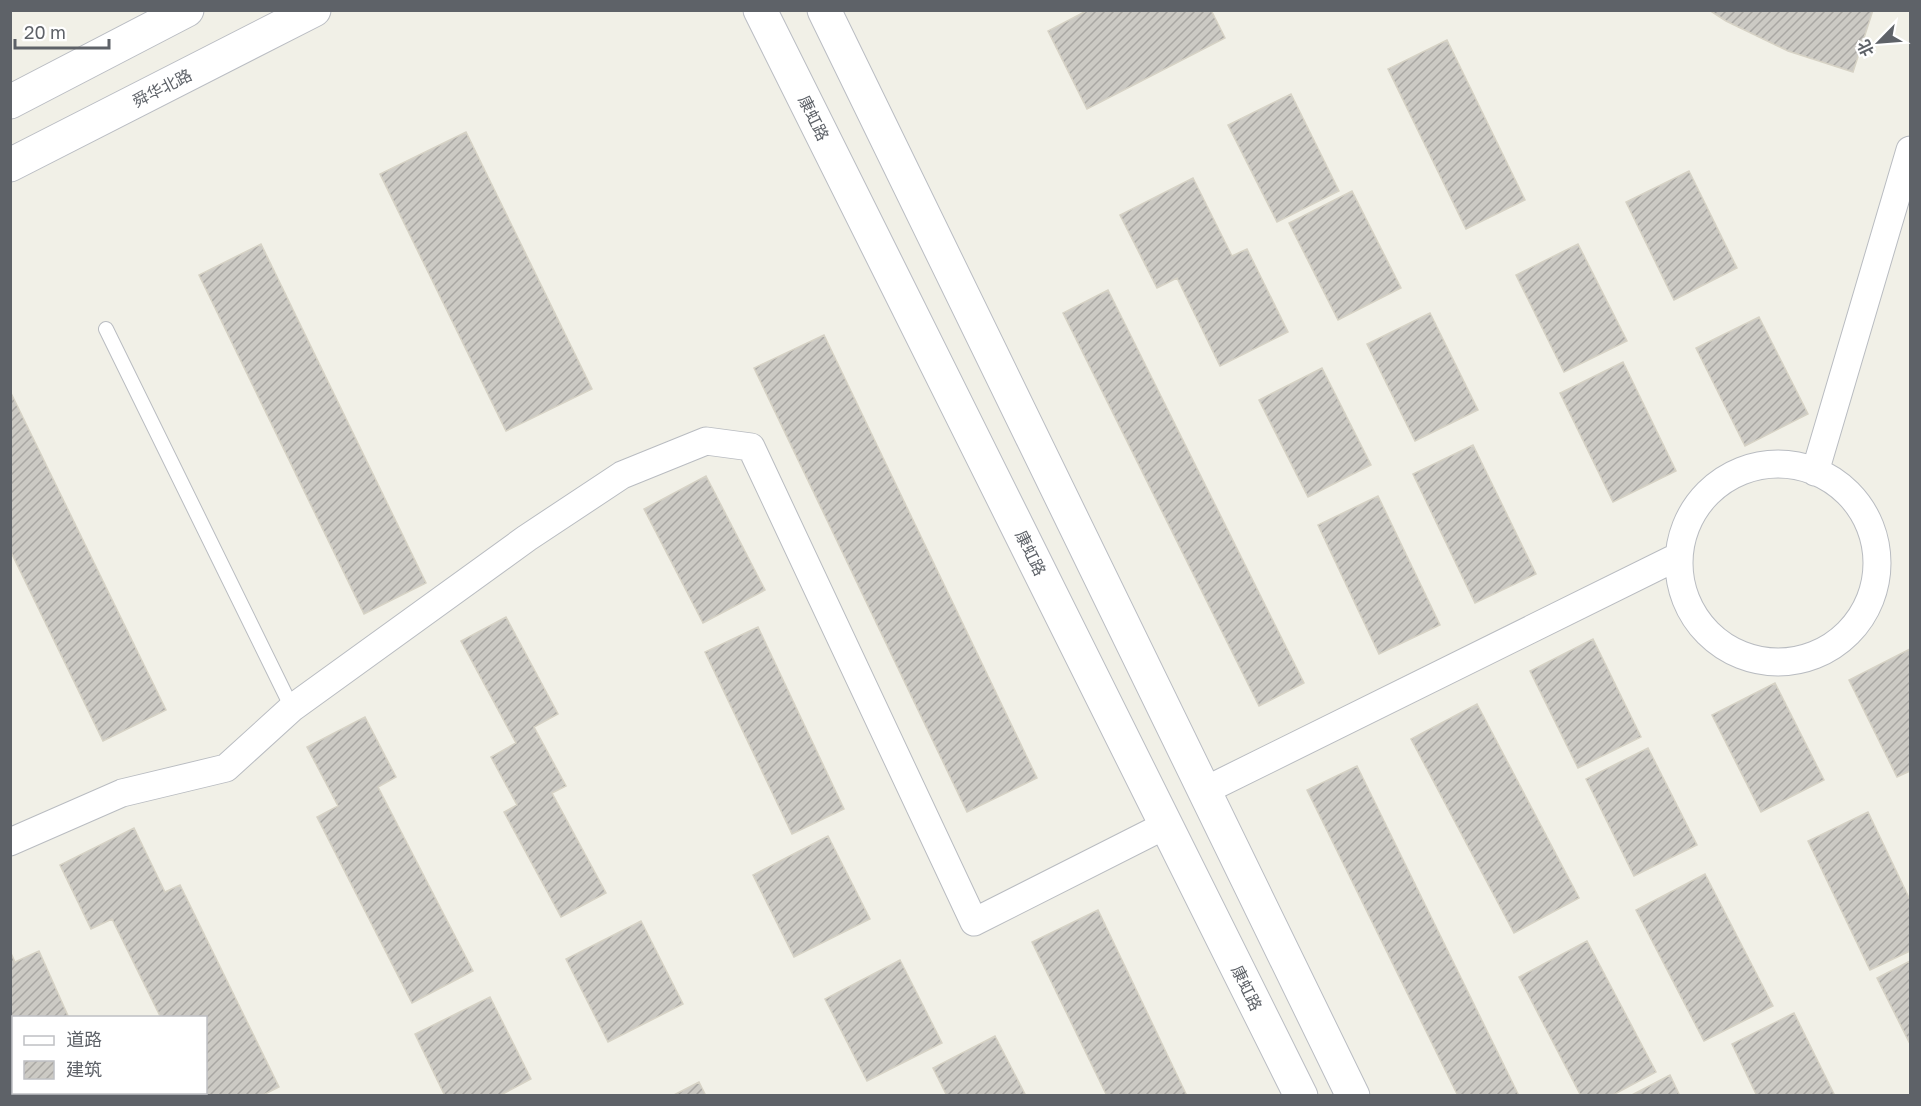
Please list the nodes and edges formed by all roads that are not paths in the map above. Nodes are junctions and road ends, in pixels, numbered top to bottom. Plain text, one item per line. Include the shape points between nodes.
1 (187, 10) edge
2 (314, 10) edge
3 (760, 10) edge
4 (824, 10) edge
5 (10, 102) edge
6 (1911, 150) edge
7 (10, 165) edge
8 (106, 329) dead end
9 (1815, 472) junction
10 (1679, 556) junction
11 (292, 708) junction
12 (1204, 791) junction
13 (1166, 825) junction
14 (13, 834) edge
15 (1301, 1095) edge
16 (1353, 1095) edge

1 - 5 main road
2 - 7 main road, 舜华北路
3 - 13 main road, 康虹路
4 - 12 main road
6 - 9 street
8 - 11 lane
9 - 10 street via 1801,466 1768,464 1737,471 1710,489 1690,514
9 - 10 street via 1831,478 1855,500 1871,528 1878,560 1874,592 1859,621 1837,645 1808,659 1774,664 1740,657 1711,639 1690,612 1679,579
10 - 12 street
11 - 13 street via 527,538 622,476 706,441 751,447 974,922
11 - 14 street via 226,768 122,793
12 - 16 main road
13 - 15 main road, 康虹路

